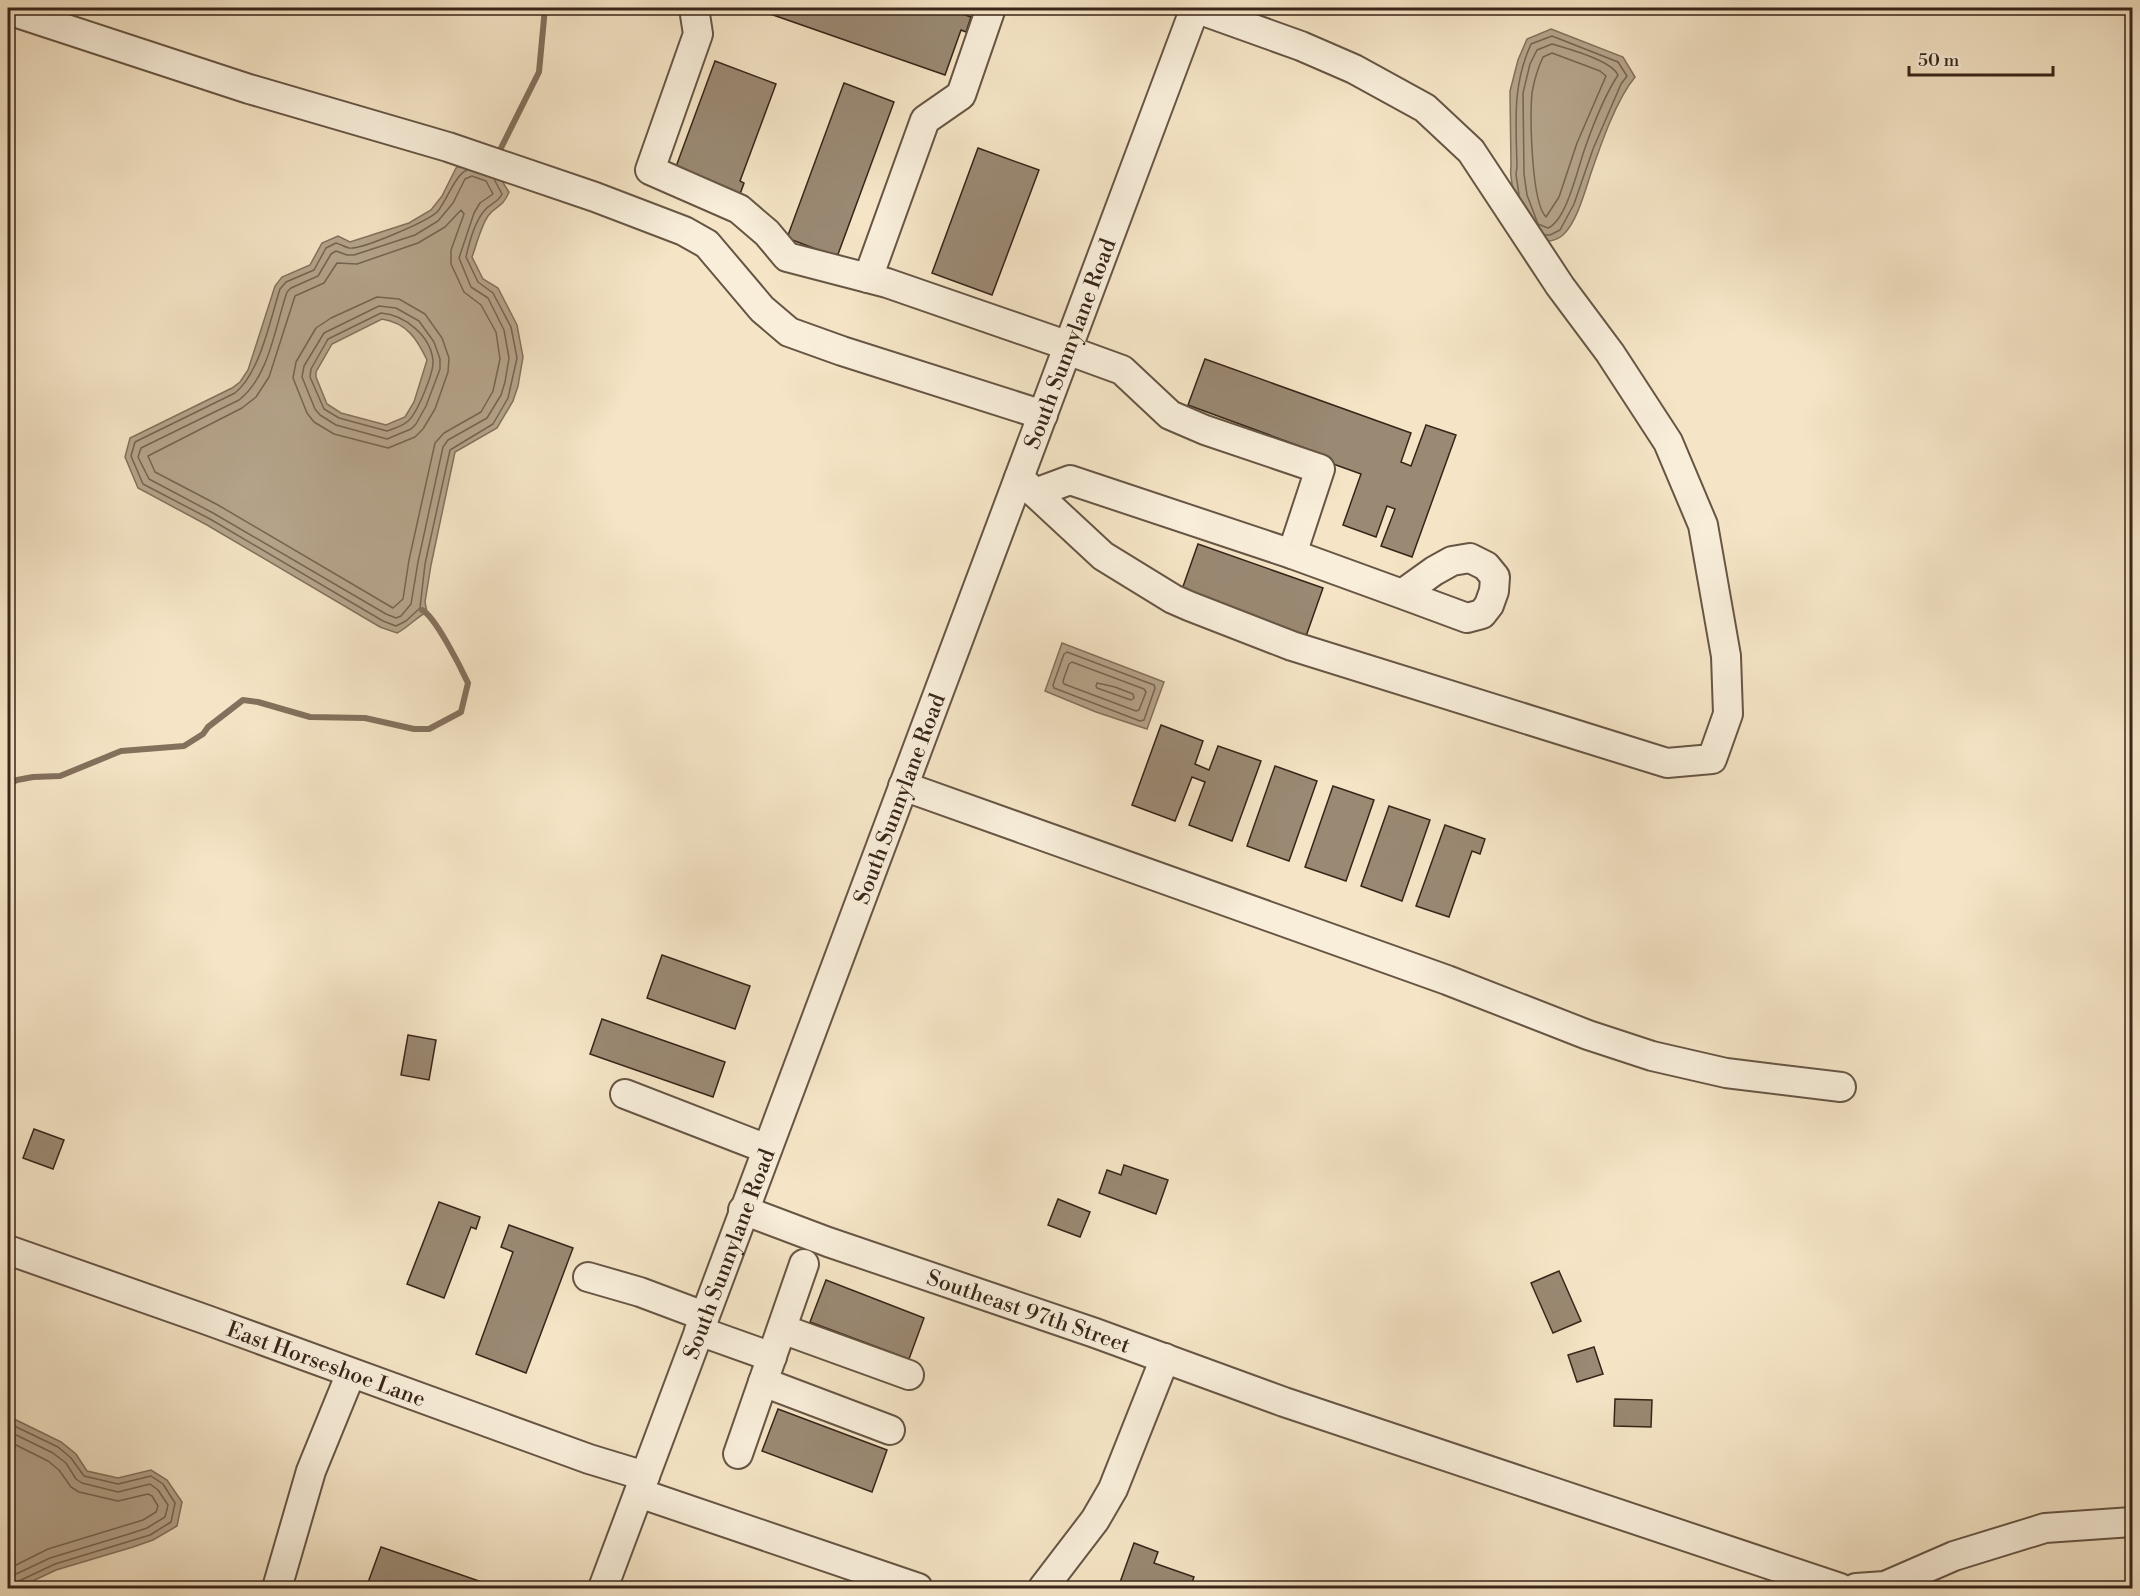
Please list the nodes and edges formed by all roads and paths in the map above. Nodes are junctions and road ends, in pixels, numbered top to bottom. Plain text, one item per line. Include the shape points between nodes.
1 (694, 8) edge
2 (991, 8) edge
3 (1195, 8) edge
4 (8, 10) edge
5 (868, 278) junction
6 (1068, 348) junction
7 (1043, 415) junction
8 (1027, 485) junction
9 (1292, 554) junction
10 (1402, 594) dead end
11 (903, 786) junction
12 (1841, 1087) dead end
13 (625, 1094) dead end
14 (767, 1149) junction
15 (743, 1210) junction
16 (8, 1250) edge
17 (804, 1264) dead end
18 (588, 1276) dead end
19 (701, 1324) junction
20 (782, 1329) junction
21 (1165, 1358) junction
22 (768, 1370) junction
23 (351, 1373) junction
24 (909, 1376) dead end
25 (890, 1430) dead end
26 (738, 1454) dead end
27 (642, 1484) junction
28 (2133, 1522) edge
29 (277, 1588) edge
30 (603, 1588) edge
31 (918, 1588) edge
32 (1042, 1588) edge
33 (1840, 1588) edge
34 (1856, 1588) edge

1 - 5 street via 698,34 650,170 739,209 787,256
2 - 5 street via 961,95 925,120
3 - 6 street, South Sunnylane Road
3 - 8 street via 1354,69 1425,108 1472,151 1668,442 1703,525 1726,656 1728,714 1712,759 1667,763 1292,646 1173,599 1103,556
4 - 7 street via 595,196 707,244 762,309 789,332
5 - 6 street
6 - 7 street, South Sunnylane Road
6 - 9 street via 1122,370 1170,415 1320,469
7 - 8 street, South Sunnylane Road
8 - 9 street via 1070,480
8 - 11 street, South Sunnylane Road
9 - 10 street
11 - 12 street via 1652,1056 1726,1073
11 - 14 street, South Sunnylane Road
13 - 14 street
14 - 15 street, South Sunnylane Road
15 - 19 street, South Sunnylane Road
15 - 21 street, Southeast 97th Street
16 - 23 street, East Horseshoe Lane
17 - 20 street
18 - 19 street via 640,1292
19 - 22 street
19 - 27 street, South Sunnylane Road
20 - 22 street
20 - 24 street
21 - 32 street via 1113,1489 1095,1520
21 - 33 street, Southeast 97th Street via 1314,1412
22 - 25 street
22 - 26 street
23 - 27 street, East Horseshoe Lane via 589,1460
23 - 29 street via 311,1471
27 - 30 street, South Sunnylane Road
27 - 31 street, East Horseshoe Lane
28 - 34 street via 2045,1528 1954,1556 1885,1586

